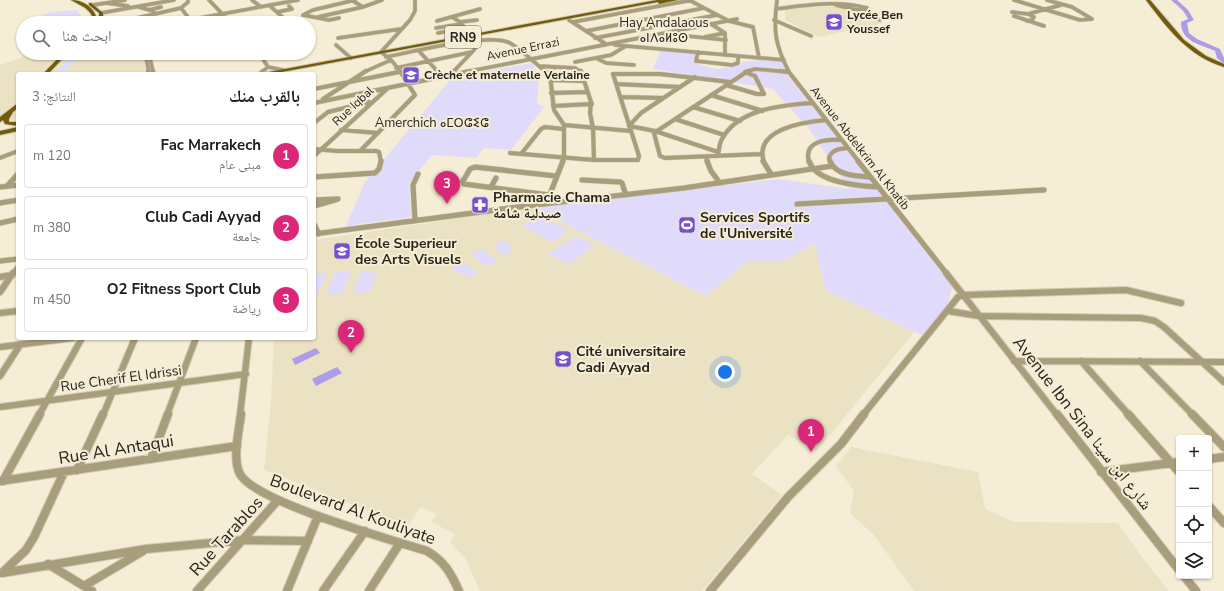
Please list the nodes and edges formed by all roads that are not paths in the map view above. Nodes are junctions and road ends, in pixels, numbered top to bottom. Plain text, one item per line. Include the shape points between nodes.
1 (73, 0) edge
2 (81, 0) edge
3 (125, 0) edge
4 (149, 0) edge
5 (174, 0) edge
6 (188, 0) edge
7 (209, 0) edge
8 (252, 0) edge
9 (298, 0) edge
10 (354, 0) edge
11 (382, 0) edge
12 (415, 0) edge
13 (664, 0) edge
14 (676, 0) edge
15 (690, 0) edge
16 (777, 0) edge
17 (1014, 0) edge
18 (1047, 0) edge
19 (1148, 0) edge
20 (1069, 3) dead end
21 (106, 4) junction
22 (152, 4) junction
23 (1062, 4) junction
24 (93, 6) junction
25 (136, 6) junction
26 (270, 6) junction
27 (330, 6) junction
28 (161, 7) dead end
29 (261, 7) junction
30 (181, 8) junction
31 (364, 8) junction
32 (704, 8) junction
33 (335, 9) dead end
34 (480, 9) dead end
35 (776, 9) junction
36 (1044, 9) junction
37 (149, 10) junction
38 (277, 12) junction
39 (629, 12) junction
40 (1012, 12) dead end
41 (101, 13) joint
42 (155, 14) junction
43 (1028, 14) junction
44 (223, 15) junction
45 (634, 15) dead end
46 (716, 15) junction
47 (94, 16) edge
48 (145, 16) edge
49 (188, 16) edge
50 (218, 16) edge
51 (218, 16) edge
52 (281, 16) edge
53 (308, 16) edge
54 (1014, 16) dead end
55 (452, 17) junction
56 (639, 17) dead end
57 (316, 18) edge
58 (316, 18) edge
59 (339, 18) dead end
60 (737, 19) dead end
61 (477, 20) dead end
62 (644, 20) junction
63 (774, 20) junction
64 (880, 20) dead end
65 (437, 21) dead end
66 (571, 21) junction
67 (729, 21) junction
68 (1027, 21) junction
69 (461, 23) junction
70 (711, 24) junction
71 (1044, 26) dead end
72 (654, 27) junction
73 (436, 28) dead end
74 (401, 29) junction
75 (450, 31) junction
76 (586, 31) junction
77 (674, 31) junction
78 (438, 33) dead end
79 (665, 33) junction
80 (704, 33) dead end
81 (725, 33) junction
82 (650, 36) junction
83 (710, 36) junction
84 (812, 36) dead end
85 (338, 38) dead end
86 (459, 38) junction
87 (595, 38) junction
88 (699, 38) junction
89 (654, 39) dead end
90 (726, 40) junction
91 (479, 41) junction
92 (604, 44) junction
93 (619, 44) junction
94 (336, 45) dead end
95 (626, 46) junction
96 (688, 47) dead end
97 (419, 51) junction
98 (686, 51) junction
99 (472, 52) junction
100 (698, 52) junction
101 (383, 55) junction
102 (724, 55) junction
103 (738, 56) junction
104 (351, 58) junction
105 (596, 58) junction
106 (759, 58) junction
107 (529, 59) junction
108 (59, 60) edge
109 (65, 60) edge
110 (146, 60) edge
111 (151, 60) edge
112 (262, 60) edge
113 (391, 60) junction
114 (784, 60) junction
115 (428, 61) junction
116 (575, 62) dead end
117 (634, 64) dead end
118 (539, 66) junction
119 (1224, 66) edge
120 (268, 67) junction
121 (554, 67) junction
122 (396, 68) junction
123 (47, 72) edge
124 (54, 72) edge
125 (149, 72) edge
126 (153, 72) edge
127 (264, 72) edge
128 (282, 72) edge
129 (399, 72) junction
130 (745, 72) junction
131 (789, 72) junction
132 (450, 75) junction
133 (550, 75) junction
134 (442, 76) junction
135 (695, 77) junction
136 (552, 80) junction
137 (584, 81) junction
138 (348, 82) junction
139 (409, 83) junction
140 (728, 83) junction
141 (616, 84) junction
142 (680, 87) junction
143 (316, 88) edge
144 (388, 88) junction
145 (587, 92) junction
146 (551, 93) junction
147 (711, 95) junction
148 (620, 97) junction
149 (663, 98) junction
150 (16, 101) edge
151 (320, 101) junction
152 (316, 102) edge
153 (371, 102) junction
154 (812, 103) junction
155 (316, 104) edge
156 (592, 104) junction
157 (553, 106) junction
158 (16, 107) edge
159 (693, 107) junction
160 (763, 111) junction
161 (10, 112) junction
162 (0, 113) edge
163 (675, 119) junction
164 (0, 120) edge
165 (826, 120) junction
166 (316, 121) edge
167 (740, 121) junction
168 (16, 124) edge
169 (16, 125) edge
170 (564, 127) junction
171 (593, 128) junction
172 (0, 129) edge
173 (630, 129) junction
174 (16, 130) edge
175 (342, 130) junction
176 (655, 131) junction
177 (378, 133) junction
178 (0, 134) edge
179 (724, 135) junction
180 (841, 140) junction
181 (848, 148) junction
182 (316, 149) edge
183 (320, 150) junction
184 (360, 151) junction
185 (16, 152) edge
186 (510, 153) dead end
187 (316, 154) edge
188 (521, 154) junction
189 (718, 154) junction
190 (761, 154) junction
191 (706, 157) junction
192 (0, 158) edge
193 (564, 158) junction
194 (594, 160) junction
195 (832, 166) junction
196 (813, 168) junction
197 (418, 174) dead end
198 (771, 174) junction
199 (16, 176) edge
200 (556, 176) junction
201 (316, 177) edge
202 (870, 177) junction
203 (496, 178) dead end
204 (582, 180) dead end
205 (720, 183) junction
206 (7, 186) junction
207 (16, 186) edge
208 (0, 187) edge
209 (491, 187) junction
210 (878, 187) junction
211 (1044, 190) dead end
212 (626, 194) junction
213 (549, 195) junction
214 (887, 199) junction
215 (16, 200) edge
216 (316, 200) edge
217 (0, 203) edge
218 (545, 204) junction
219 (797, 204) dead end
220 (316, 205) edge
221 (16, 219) edge
222 (415, 221) junction
223 (0, 223) edge
224 (316, 234) edge
225 (16, 259) edge
226 (0, 261) edge
227 (16, 272) edge
228 (0, 277) edge
229 (0, 292) edge
230 (962, 295) junction
231 (1181, 303) dead end
232 (16, 311) edge
233 (948, 311) junction
234 (0, 313) edge
235 (979, 316) junction
236 (53, 340) edge
237 (81, 340) edge
238 (134, 340) edge
239 (195, 340) edge
240 (249, 340) edge
241 (20, 345) junction
242 (0, 347) edge
243 (1014, 361) junction
244 (1081, 361) junction
245 (1140, 361) junction
246 (1202, 362) junction
247 (1224, 362) edge
248 (246, 374) junction
249 (0, 376) edge
250 (1224, 382) edge
251 (179, 383) junction
252 (113, 393) junction
253 (46, 402) junction
254 (0, 407) edge
255 (237, 446) junction
256 (1224, 447) edge
257 (1224, 457) edge
258 (151, 459) junction
259 (1212, 459) edge
260 (1175, 463) edge
261 (77, 470) junction
262 (64, 472) junction
263 (1101, 472) junction
264 (1, 481) edge
265 (278, 500) junction
266 (1210, 507) edge
267 (318, 516) junction
268 (1224, 523) edge
269 (365, 531) junction
270 (244, 540) junction
271 (308, 541) junction
272 (400, 543) junction
273 (146, 549) junction
274 (48, 564) junction
275 (1176, 566) edge
276 (1, 573) edge
277 (1186, 579) edge
278 (88, 589) edge
279 (197, 591) edge
280 (286, 591) edge
281 (323, 591) edge
282 (370, 591) edge
283 (460, 591) edge
284 (710, 591) edge
285 (1196, 591) edge

1 - 47 main road via 87,7
2 - 24 main road
3 - 21 street
4 - 22 street
5 - 22 street
6 - 30 street
7 - 44 street
8 - 29 street
9 - 26 street
10 - 27 street
10 - 31 street
11 - 31 street
12 - 74 street via 410,20
13 - 86 main road, RN9
14 - 66 main road, RN9
15 - 32 street
15 - 39 street
16 - 35 street, Avenue Abdelkrim Al Khatib
17 - 36 street
18 - 23 street
19 - 119 main road via 1182,41 1194,51
20 - 23 street
21 - 24 street
21 - 25 street
22 - 25 street
23 - 36 street
23 - 36 street via 1092,19 1080,20
24 - 41 main road
25 - 37 street
25 - 41 street
26 - 29 street
26 - 38 street
26 - 38 street via 289,5 292,9
26 - 44 street
27 - 33 street
27 - 53 street via 304,15
28 - 37 street
29 - 44 street
30 - 42 street
30 - 49 street
31 - 57 street
32 - 46 street
32 - 62 street
34 - 55 street
35 - 63 street, Avenue Abdelkrim Al Khatib
35 - 64 street via 836,5 864,10
36 - 43 street
37 - 42 street
38 - 52 street
39 - 45 street
39 - 66 street
40 - 43 street
42 - 48 street
43 - 68 street via 1034,18
44 - 50 street
44 - 51 street
46 - 67 street
46 - 72 street
54 - 68 street
55 - 65 street
55 - 69 street
56 - 62 street
58 - 59 street
60 - 67 street, Avenue Errazi
61 - 69 street
62 - 72 street
62 - 76 street
63 - 84 street
63 - 114 street, Avenue Abdelkrim Al Khatib
66 - 76 street
66 - 101 main road, RN9
67 - 70 street, Avenue Errazi
67 - 106 street via 754,28
68 - 71 street
69 - 73 street
69 - 75 street via 465,28
70 - 77 street, Avenue Errazi
70 - 81 street
72 - 79 street
72 - 87 street
74 - 85 street
74 - 101 street
75 - 78 street
75 - 86 street
76 - 87 street
77 - 79 street, Avenue Errazi
77 - 88 street
79 - 82 street, Avenue Errazi
80 - 83 street
81 - 83 street
81 - 90 street
82 - 89 street
82 - 93 street, Avenue Errazi
83 - 88 street
86 - 101 main road, RN9
87 - 92 street
88 - 90 street
90 - 102 street
91 - 97 street
91 - 99 street
91 - 107 street via 508,42
92 - 93 street, Avenue Errazi
92 - 107 street, Avenue Errazi
93 - 95 street
94 - 104 street
95 - 98 street
95 - 105 street via 613,54
96 - 98 street
97 - 101 street
97 - 115 street
98 - 100 street
99 - 115 street
99 - 132 street
100 - 102 street
100 - 103 street via 695,60 697,62 732,65 737,64
101 - 104 main road, RN9
101 - 113 street
101 - 128 main road, RN9
102 - 103 street
103 - 106 street
104 - 128 main road, RN9
105 - 116 street
105 - 117 street via 606,63
106 - 114 street
107 - 118 street
107 - 132 street, Avenue Errazi
108 - 123 main road
109 - 124 main road
110 - 125 street
111 - 126 street
112 - 120 street
113 - 122 street
113 - 138 street
114 - 131 street, Avenue Abdelkrim Al Khatib
115 - 122 street
115 - 134 street
118 - 121 street
118 - 133 street
120 - 127 street
120 - 128 street
121 - 133 street
121 - 137 street via 580,70
122 - 129 street
129 - 138 street
129 - 139 street
130 - 131 street via 755,69
130 - 140 street
130 - 140 street via 755,76 764,94
131 - 154 street, Avenue Abdelkrim Al Khatib
132 - 134 street, Avenue Errazi
133 - 136 street
134 - 139 street, Avenue Errazi
135 - 140 street
135 - 141 street via 616,73 613,75
135 - 142 street
136 - 137 street
136 - 146 street
137 - 145 street
138 - 143 street
138 - 151 street
139 - 144 street, Avenue Errazi
139 - 177 street via 415,95
140 - 147 street
141 - 142 street
141 - 148 street
142 - 149 street
144 - 151 street, Avenue Errazi
144 - 153 street, Rue Iqbal
145 - 146 street
145 - 156 street
146 - 157 street
147 - 159 street
147 - 160 street
148 - 149 street
148 - 173 street
149 - 173 street via 641,113
150 - 162 main road
151 - 152 street, Avenue Errazi
151 - 155 street
153 - 166 street via 328,112
153 - 175 street, Rue Iqbal
154 - 160 street
154 - 165 street, Avenue Abdelkrim Al Khatib
156 - 157 street
156 - 171 street via 590,113
157 - 170 street
158 - 161 main road
159 - 163 street
159 - 167 street
160 - 167 street
161 - 164 main road
161 - 168 main road via 6,119 7,123
163 - 176 street
163 - 179 street
165 - 180 street, Avenue Abdelkrim Al Khatib
165 - 190 street via 801,123 783,129 768,139
167 - 179 street
169 - 172 main road
170 - 171 street
170 - 188 street via 541,129
170 - 193 street
171 - 173 street
171 - 194 street
173 - 176 street
173 - 194 street via 640,160
174 - 178 main road
175 - 177 street
175 - 183 street, Rue Iqbal
176 - 189 street
176 - 191 street via 654,135 662,157
177 - 184 street
179 - 189 street
180 - 181 street, Avenue Abdelkrim Al Khatib
180 - 196 street via 821,141 810,148 807,157
181 - 195 street via 830,154
181 - 202 street, Avenue Abdelkrim Al Khatib
182 - 183 street
183 - 184 street
183 - 187 street, Rue Iqbal
184 - 201 street via 379,152 379,169 375,173
185 - 192 street
186 - 188 street
188 - 193 street
189 - 190 street
189 - 191 street
190 - 198 street via 764,165
191 - 205 street via 711,171
193 - 194 street
193 - 200 street
195 - 196 street
195 - 202 street via 842,172
196 - 198 street
196 - 210 street via 841,183
197 - 222 street via 413,185
198 - 205 street
199 - 206 street
200 - 209 street via 475,167 470,169 463,181 464,184
200 - 213 street
202 - 210 street, Avenue Abdelkrim Al Khatib
203 - 209 street
204 - 212 street via 620,182
205 - 212 street
206 - 207 street
206 - 208 street
209 - 213 street
210 - 214 street, Avenue Abdelkrim Al Khatib
211 - 214 street
212 - 218 street
213 - 218 street
214 - 219 street
214 - 230 street, Avenue Abdelkrim Al Khatib
215 - 217 street
216 - 220 street via 338,199
218 - 222 street
221 - 223 street
222 - 224 street
225 - 226 street
227 - 228 street
227 - 229 street
230 - 231 street via 1126,290
230 - 233 street
230 - 235 street, Avenue Ibn Sina شارع ابن سينا
232 - 234 street
233 - 235 street
233 - 284 street via 879,393 841,444 788,497
235 - 243 street, Avenue Ibn Sina شارع ابن سينا
235 - 246 street via 1145,318 1164,327
236 - 241 street
237 - 253 street
238 - 252 street
239 - 251 street
240 - 248 street, Boulevard Al Kouliyate
241 - 242 street
241 - 249 street
243 - 244 street
243 - 263 street, Avenue Ibn Sina شارع ابن سينا
244 - 245 street
244 - 260 street
245 - 246 street
245 - 256 street
246 - 247 street
246 - 250 street
248 - 251 street, Rue Cherif El Idrissi
248 - 255 street, Boulevard Al Kouliyate
251 - 252 street, Rue Cherif El Idrissi
251 - 258 street
252 - 253 street, Rue Cherif El Idrissi
252 - 261 street
253 - 254 street, Rue Cherif El Idrissi
253 - 264 street
255 - 258 street, Rue Al Antaqui
255 - 265 street, Boulevard Al Kouliyate via 237,467 241,476 255,490
257 - 259 street
258 - 261 street, Rue Al Antaqui
260 - 263 street
261 - 262 street, Rue Al Antaqui
262 - 264 street, Rue Al Antaqui
262 - 276 street via 26,550
263 - 275 street, Avenue Ibn Sina شارع ابن سينا
265 - 267 street, Boulevard Al Kouliyate
265 - 270 street, Rue Tarablos
266 - 268 street
267 - 269 street, Boulevard Al Kouliyate
267 - 271 street
269 - 272 street, Boulevard Al Kouliyate
269 - 281 street
270 - 271 street
270 - 273 street
270 - 279 street, Rue Tarablos
271 - 280 street
272 - 282 street
272 - 283 street, Boulevard Al Kouliyate via 427,551 446,563
273 - 274 street
273 - 278 street
274 - 276 street
274 - 278 street
277 - 285 street

